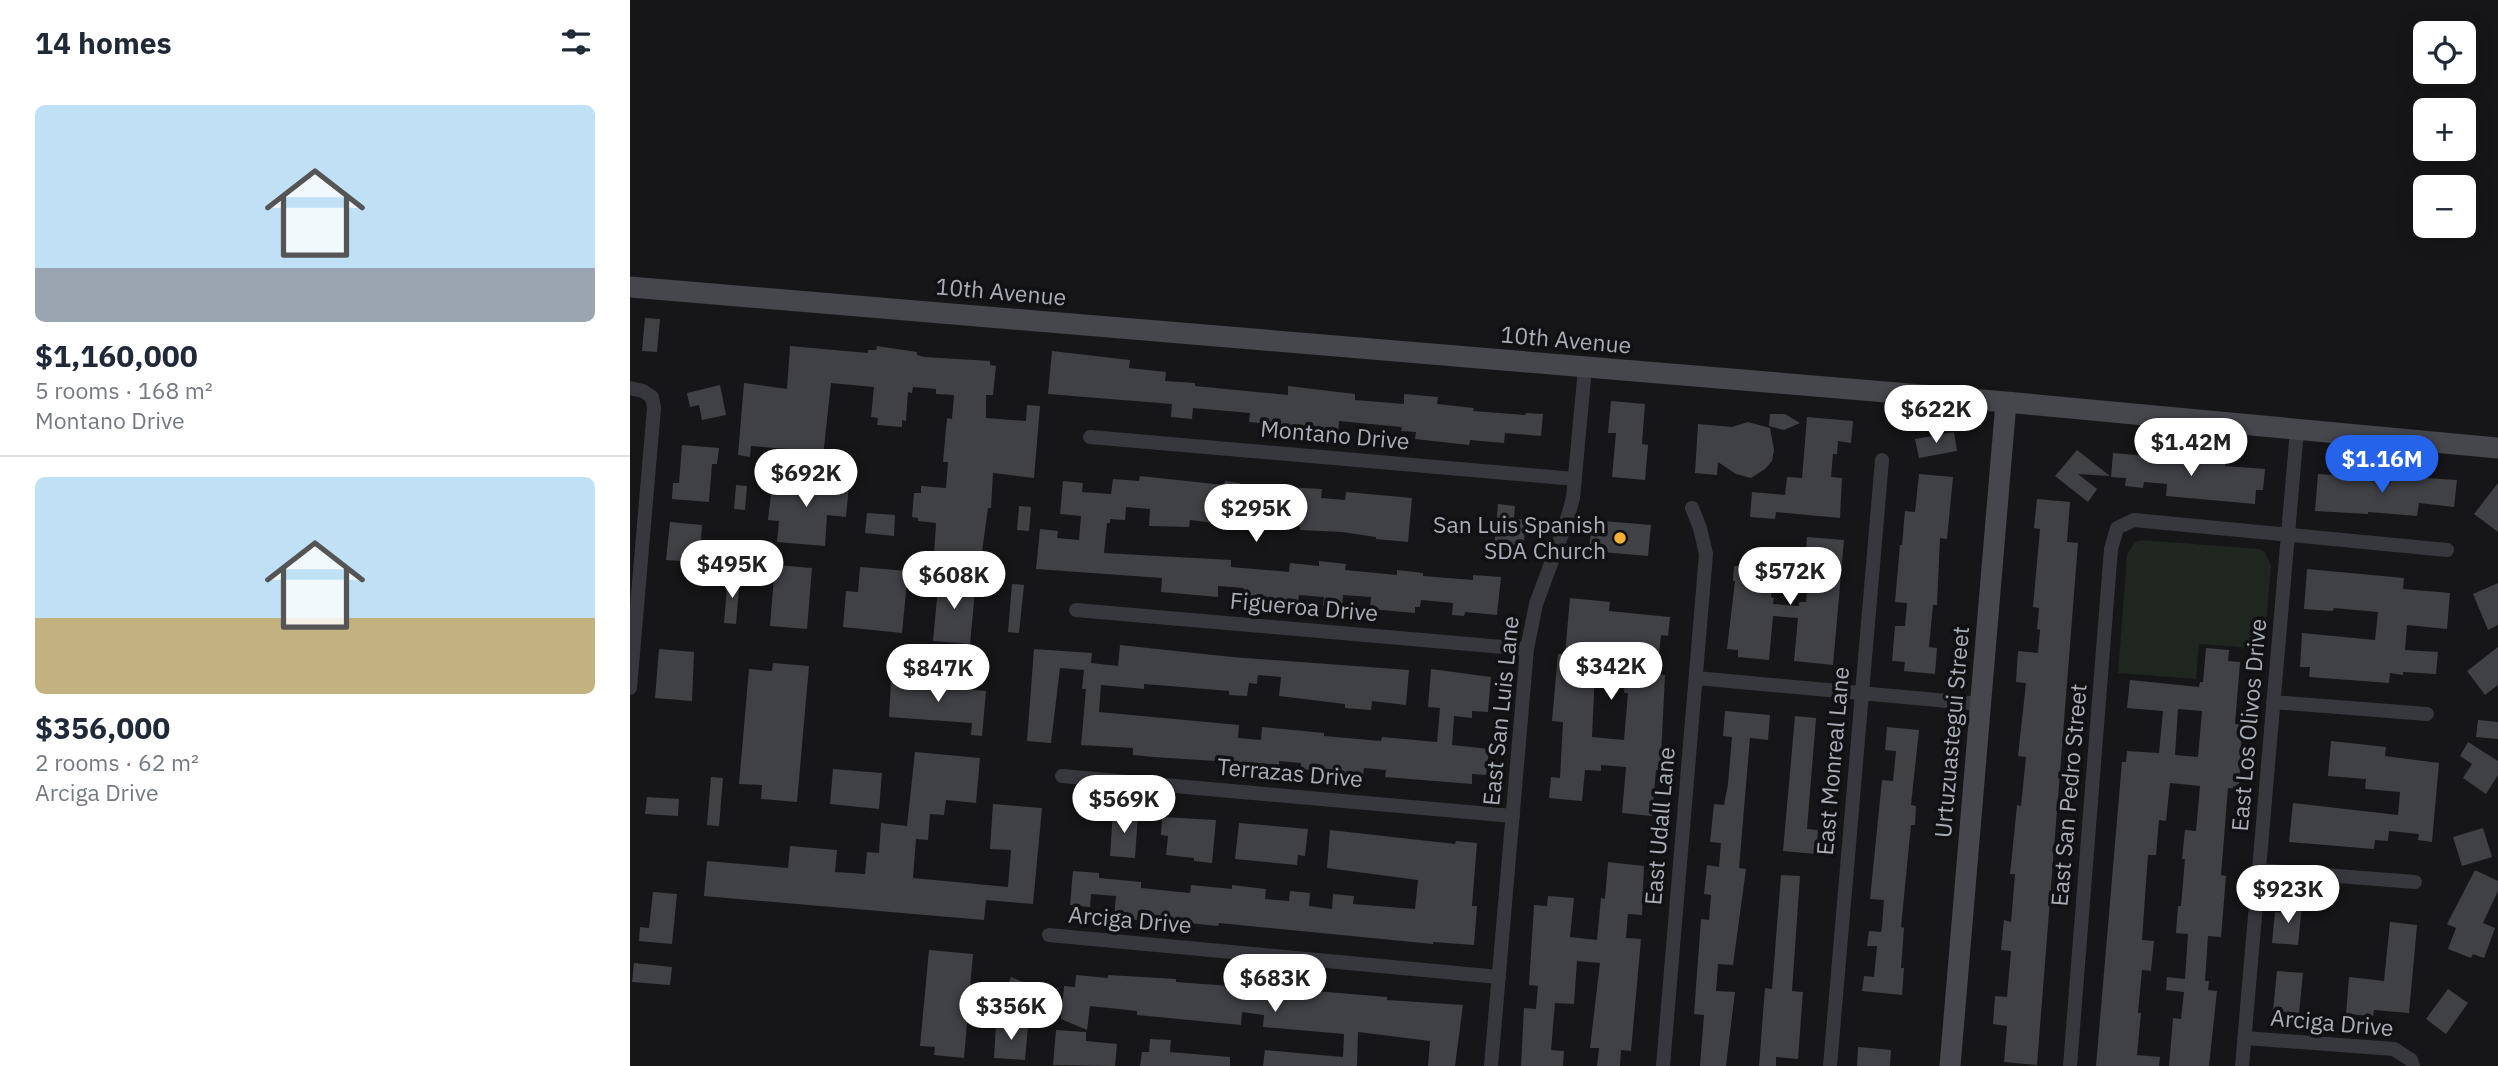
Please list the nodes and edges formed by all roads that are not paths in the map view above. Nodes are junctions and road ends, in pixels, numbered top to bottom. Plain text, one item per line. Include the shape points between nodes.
1 (630, 287) edge
2 (1585, 368) junction
3 (630, 388) edge
4 (2006, 402) junction
5 (2297, 430) junction
6 (1090, 437) dead end
7 (2498, 448) edge
8 (1882, 460) dead end
9 (1575, 479) junction
10 (1692, 508) dead end
11 (2288, 535) junction
12 (2448, 550) dead end
13 (635, 559) edge
14 (1076, 610) dead end
15 (1527, 649) junction
16 (1696, 678) junction
17 (630, 688) edge
18 (1861, 693) junction
19 (2273, 702) junction
20 (1981, 704) junction
21 (2427, 714) dead end
22 (1062, 776) dead end
23 (1513, 816) junction
24 (2259, 870) junction
25 (2415, 882) dead end
26 (1049, 935) dead end
27 (1499, 977) junction
28 (2245, 1038) junction
29 (2412, 1063) edge
30 (1491, 1066) edge
31 (1662, 1066) edge
32 (1830, 1066) edge
33 (1950, 1066) edge
34 (2070, 1066) edge
35 (2242, 1066) edge

1 - 2 main road, 10th Avenue
2 - 4 main road, 10th Avenue
2 - 9 street, East San Luis Lane
3 - 13 street via 652,397 654,420
4 - 5 main road, 10th Avenue
4 - 20 main road, Urtuzuastegui Street
5 - 7 main road, 10th Avenue
5 - 11 street, East Los Olivos Drive
6 - 9 street, Montano Drive
8 - 18 street, East Monreal Lane
9 - 15 street, East San Luis Lane via 1566,523 1536,604
10 - 16 street, East Udall Lane via 1706,554
11 - 12 street
11 - 19 street, East Los Olivos Drive
11 - 34 street, East San Pedro Street via 2134,520 2117,528 2111,549
13 - 17 street
14 - 15 street, Figueroa Drive
15 - 23 street, East San Luis Lane
16 - 18 street
16 - 31 street, East Udall Lane
18 - 20 street
18 - 32 street, East Monreal Lane
19 - 21 street
19 - 24 street, East Los Olivos Drive
20 - 33 main road, Urtuzuastegui Street
22 - 23 street, Terrazas Drive
23 - 27 street, East San Luis Lane
24 - 25 street
24 - 28 street, East Los Olivos Drive
26 - 27 street, Arciga Drive
27 - 30 street, East San Luis Lane
28 - 29 street, Arciga Drive via 2394,1049
28 - 35 street, East Los Olivos Drive

